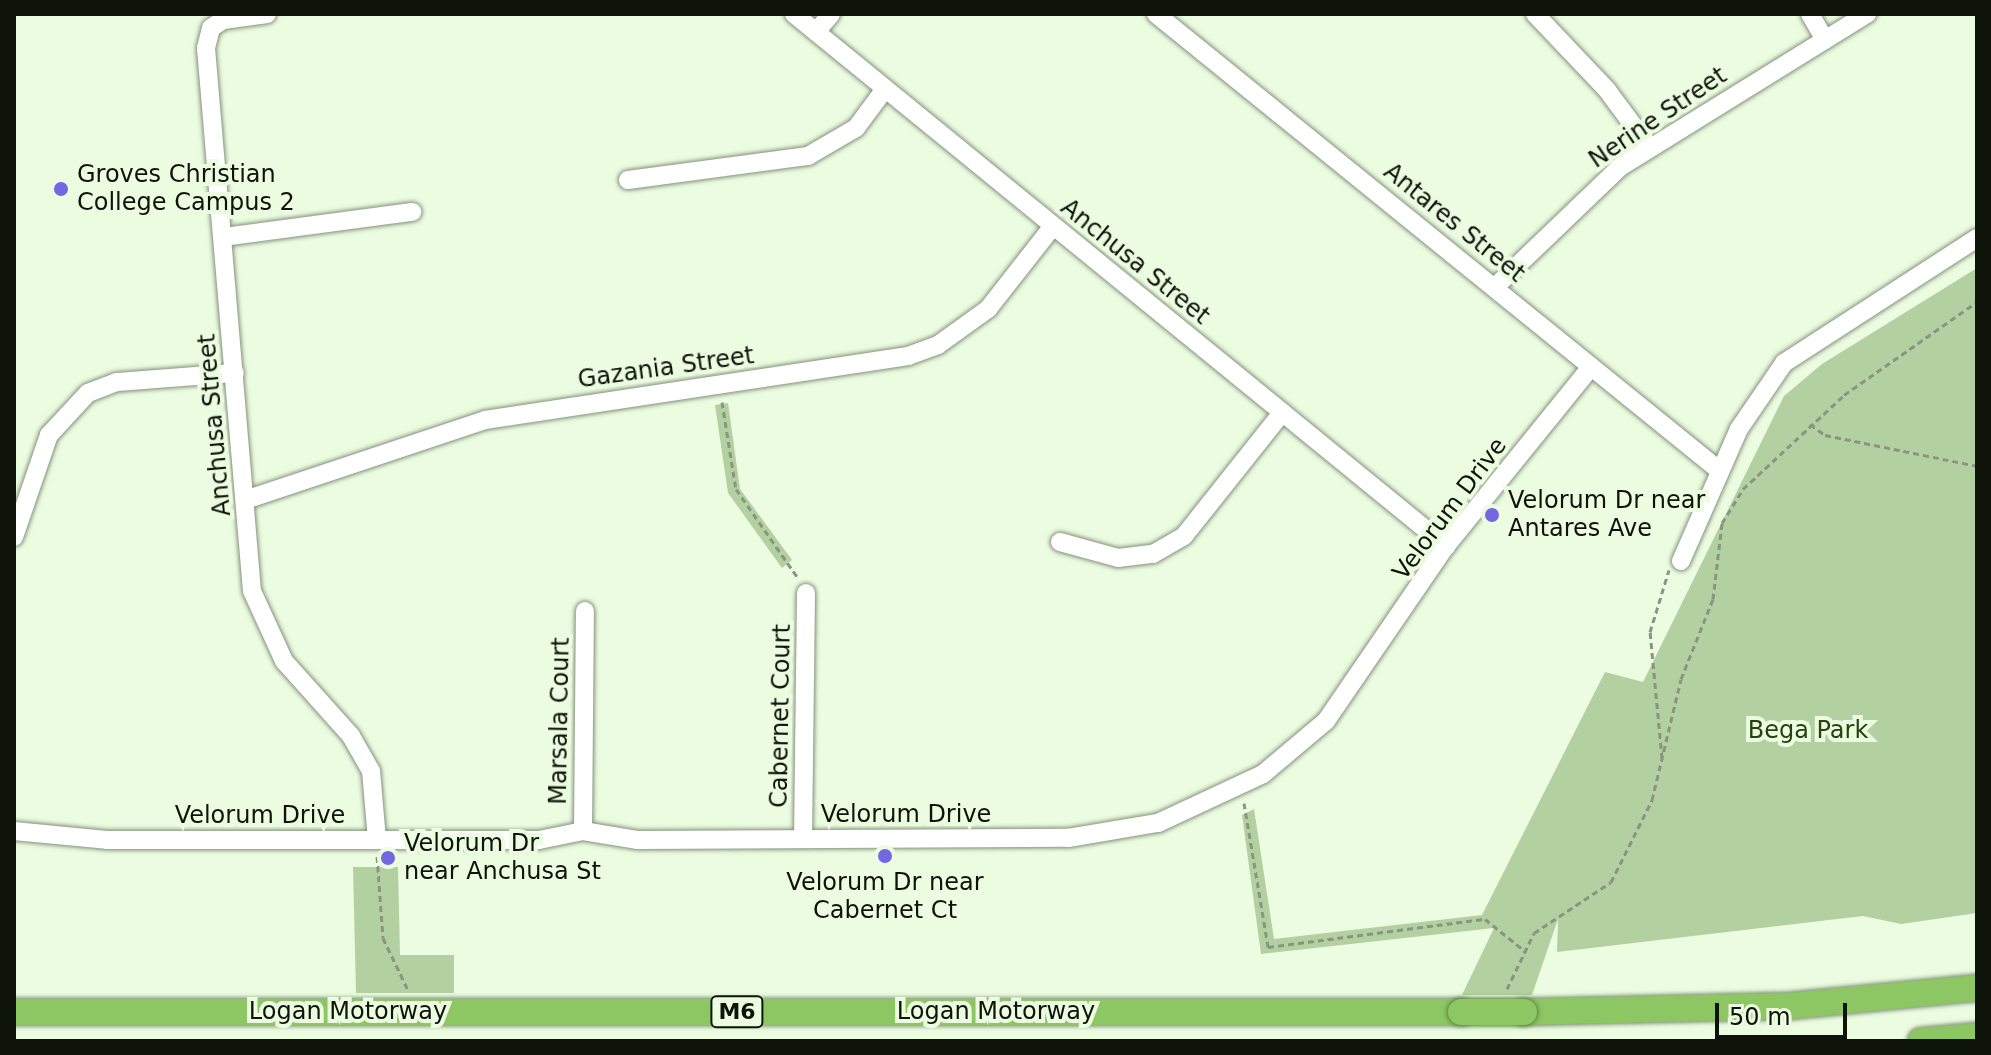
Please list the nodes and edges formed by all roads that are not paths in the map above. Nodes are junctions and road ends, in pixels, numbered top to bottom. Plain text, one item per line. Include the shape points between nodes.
1 (267, 14) edge
2 (794, 14) edge
3 (831, 14) edge
4 (1156, 14) edge
5 (1535, 14) edge
6 (1810, 14) edge
7 (1867, 14) edge
8 (816, 32) junction
9 (1825, 40) junction
10 (885, 89) junction
11 (1650, 148) junction
12 (628, 180) dead end
13 (412, 212) dead end
14 (1053, 226) junction
15 (224, 237) junction
16 (1977, 238) edge
17 (1495, 287) junction
18 (1591, 367) junction
19 (235, 373) junction
20 (1282, 413) junction
21 (1720, 471) junction
22 (245, 500) junction
23 (14, 537) edge
24 (1060, 542) dead end
25 (1446, 546) junction
26 (1681, 561) road end
27 (806, 593) road end
28 (585, 611) dead end
29 (14, 831) edge
30 (583, 831) junction
31 (803, 839) junction
32 (377, 840) junction
33 (1977, 988) edge
34 (14, 1012) edge
35 (1977, 1036) edge
36 (1921, 1041) edge

1 - 15 street, Anchusa Street via 223,20 211,28 206,48
2 - 8 street, Anchusa Street
3 - 8 street
4 - 17 street, Antares Street
5 - 11 street via 1607,90
6 - 9 street
7 - 9 street, Nerine Street
8 - 10 street, Anchusa Street
9 - 11 street, Nerine Street
10 - 12 street via 856,128 808,156
10 - 14 street, Anchusa Street
11 - 17 street, Nerine Street via 1603,181
13 - 15 street
14 - 20 street, Anchusa Street
14 - 22 street, Gazania Street via 988,309 938,345 869,364 485,420
15 - 19 street, Anchusa Street
16 - 21 street via 1784,363
17 - 18 street, Antares Street
18 - 21 street, Antares Street
18 - 25 street, Velorum Drive
19 - 22 street, Anchusa Street
19 - 23 street via 117,382 88,393 49,435
20 - 24 street via 1184,536 1153,554 1118,558
20 - 25 street, Anchusa Street
21 - 26 street
22 - 32 street, Anchusa Street via 252,591 265,630 371,771
25 - 31 street, Velorum Drive via 1347,698 1305,742 1238,789 1158,823 1100,835
27 - 31 street, Cabernet Court
28 - 30 street, Marsala Court
29 - 32 street, Velorum Drive via 107,840
30 - 31 street, Velorum Drive via 638,840
30 - 32 street, Velorum Drive via 539,840
33 - 34 highway, Logan Motorway / M6, bridge via 1789,1006 1524,1012
35 - 36 highway

